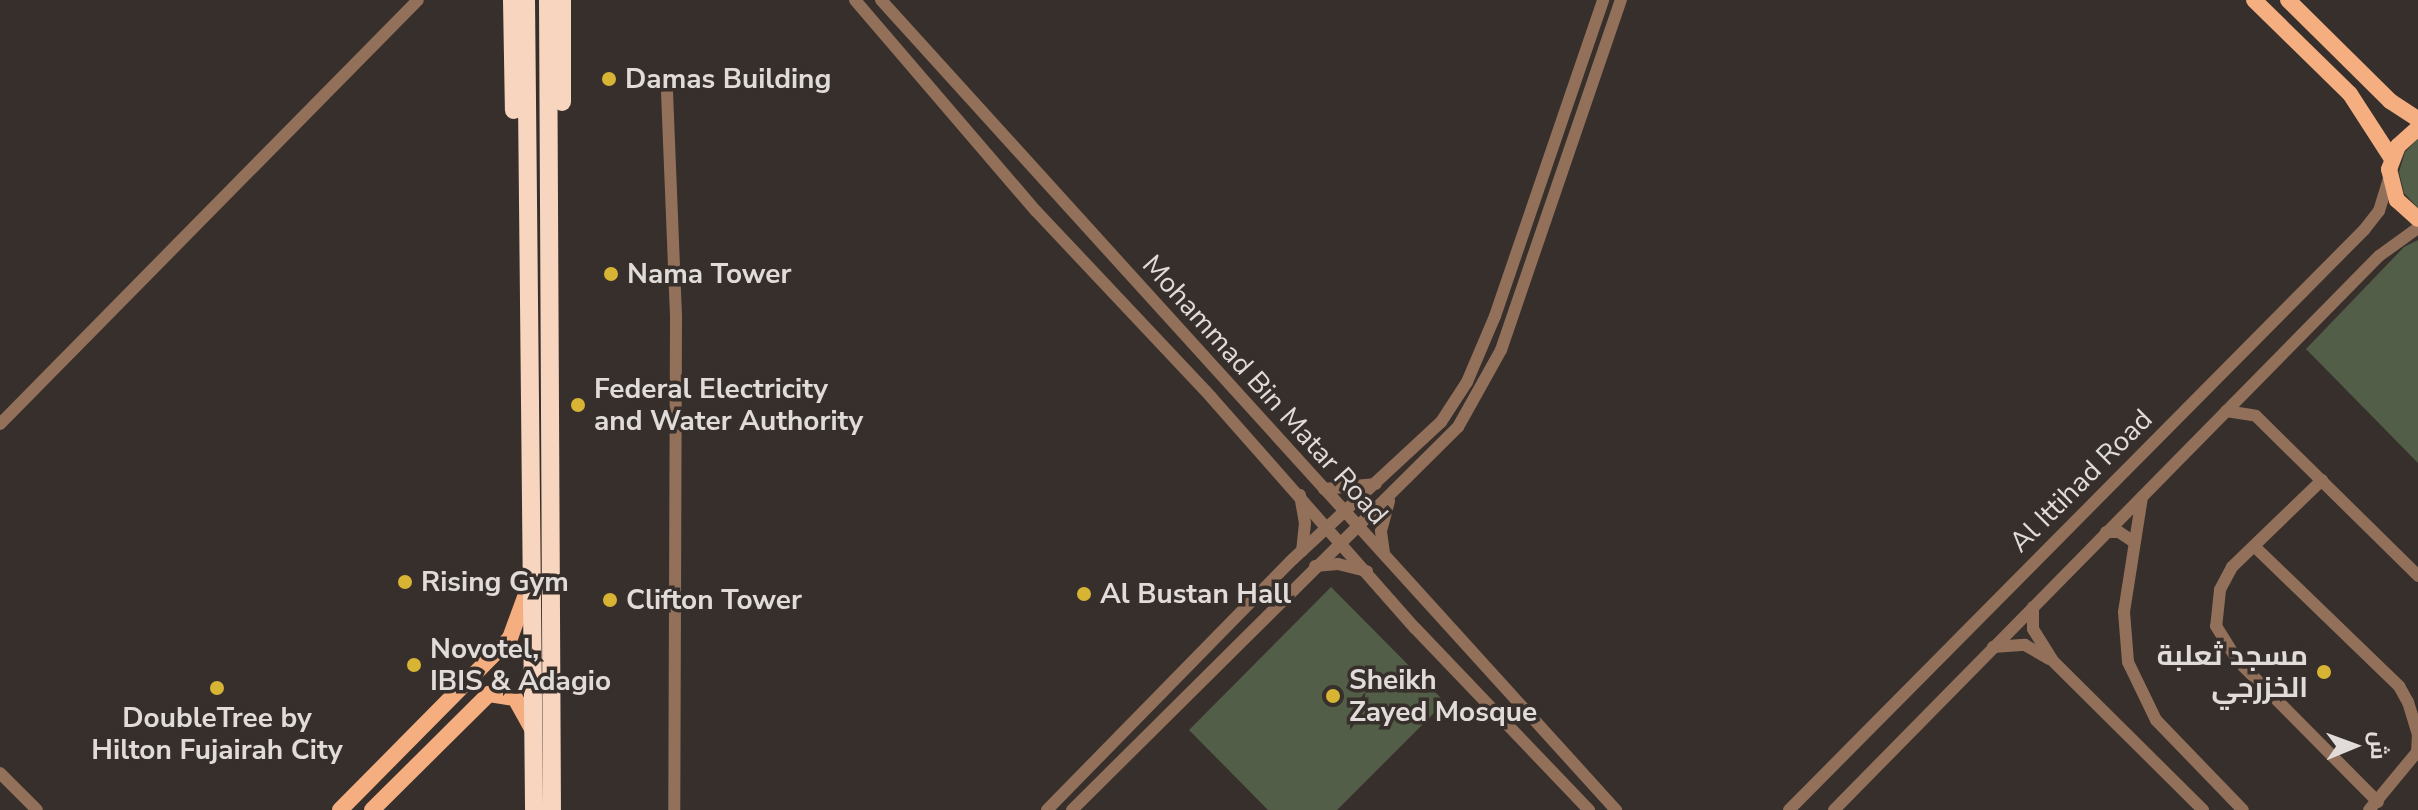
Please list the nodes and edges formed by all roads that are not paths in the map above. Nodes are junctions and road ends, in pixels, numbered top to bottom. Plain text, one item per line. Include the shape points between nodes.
1 (418, 0) edge
2 (512, 0) edge
3 (526, 0) edge
4 (548, 0) edge
5 (562, 0) edge
6 (855, 0) edge
7 (881, 0) edge
8 (1603, 0) edge
9 (1621, 0) edge
10 (2254, 0) edge
11 (2288, 0) edge
12 (667, 92) dead end
13 (2418, 119) edge
14 (2418, 128) edge
15 (2391, 167) junction
16 (2418, 219) edge
17 (2418, 228) edge
18 (525, 268) junction
19 (553, 324) junction
20 (2251, 385) junction
21 (2226, 411) junction
22 (2256, 416) junction
23 (0, 424) edge
24 (2322, 480) junction
25 (1379, 482) junction
26 (1324, 489) junction
27 (1300, 495) junction
28 (2142, 495) junction
29 (1391, 496) junction
30 (1345, 513) junction
31 (1360, 527) junction
32 (1328, 528) junction
33 (2106, 532) junction
34 (1343, 542) junction
35 (2134, 542) junction
36 (2254, 546) junction
37 (1302, 551) junction
38 (1384, 557) junction
39 (1315, 566) junction
40 (1369, 572) junction
41 (533, 573) junction
42 (2418, 576) edge
43 (2033, 607) junction
44 (1993, 647) junction
45 (1201, 654) junction
46 (2052, 660) junction
47 (1207, 673) junction
48 (448, 701) junction
49 (455, 721) junction
50 (534, 732) junction
51 (2190, 761) junction
52 (0, 773) edge
53 (2172, 780) junction
54 (2374, 806) edge
55 (1842, 807) edge
56 (37, 810) edge
57 (340, 810) edge
58 (372, 810) edge
59 (534, 810) edge
60 (552, 810) edge
61 (674, 810) edge
62 (1047, 810) edge
63 (1072, 810) edge
64 (1589, 810) edge
65 (1616, 810) edge
66 (1789, 810) edge
67 (2203, 810) edge
68 (2243, 810) edge

1 - 23 street
2 - 18 highway
3 - 18 highway
4 - 19 highway
5 - 19 highway via 561,272
6 - 27 street, Mohammad Bin Matar Road via 1036,211
7 - 26 street, Mohammad Bin Matar Road
8 - 25 street via 1467,382 1441,422
9 - 29 street via 1482,392 1458,427
10 - 15 main road via 2350,94
11 - 13 main road via 2390,101
12 - 61 street via 676,329
14 - 15 main road via 2402,140
15 - 16 main road via 2397,200
15 - 66 street, Al Ittihad Road via 2379,211 2358,237
17 - 20 street, Al Ittihad Road via 2394,241
18 - 41 highway
19 - 60 highway
20 - 21 street, Al Ittihad Road
20 - 22 street
21 - 22 street
21 - 28 street, Al Ittihad Road
22 - 24 street
24 - 36 street
24 - 42 street
25 - 26 street
25 - 30 street
26 - 30 street, Mohammad Bin Matar Road
27 - 32 street, Mohammad Bin Matar Road
27 - 37 street
28 - 33 street, Al Ittihad Road
28 - 35 street
29 - 31 street
29 - 38 street via 1382,522
30 - 31 street, Mohammad Bin Matar Road
30 - 32 street
31 - 34 street
31 - 38 street, Mohammad Bin Matar Road
32 - 34 street, Mohammad Bin Matar Road
32 - 37 street
33 - 35 street via 2119,532
33 - 43 street, Al Ittihad Road
34 - 39 street
34 - 40 street, Mohammad Bin Matar Road
35 - 51 street via 2124,612 2128,662 2156,720
36 - 54 street via 2220,590 2216,626 2222,641
36 - 54 street via 2399,686 2408,702 2418,734 2417,752
37 - 45 street
38 - 65 street, Mohammad Bin Matar Road
39 - 40 street via 1338,564
39 - 47 street
40 - 64 street, Mohammad Bin Matar Road via 1415,628
41 - 48 main road via 514,632
41 - 50 highway
43 - 44 street, Al Ittihad Road
43 - 46 street via 2033,629
44 - 46 street via 2025,645
44 - 55 street, Al Ittihad Road
45 - 47 street via 1210,658
45 - 62 street
46 - 53 street
47 - 63 street
48 - 49 main road via 458,705
48 - 57 main road
49 - 50 main road via 482,697 501,692 518,701
49 - 58 main road
50 - 59 highway
51 - 53 street
51 - 68 street
52 - 56 street
53 - 67 street

